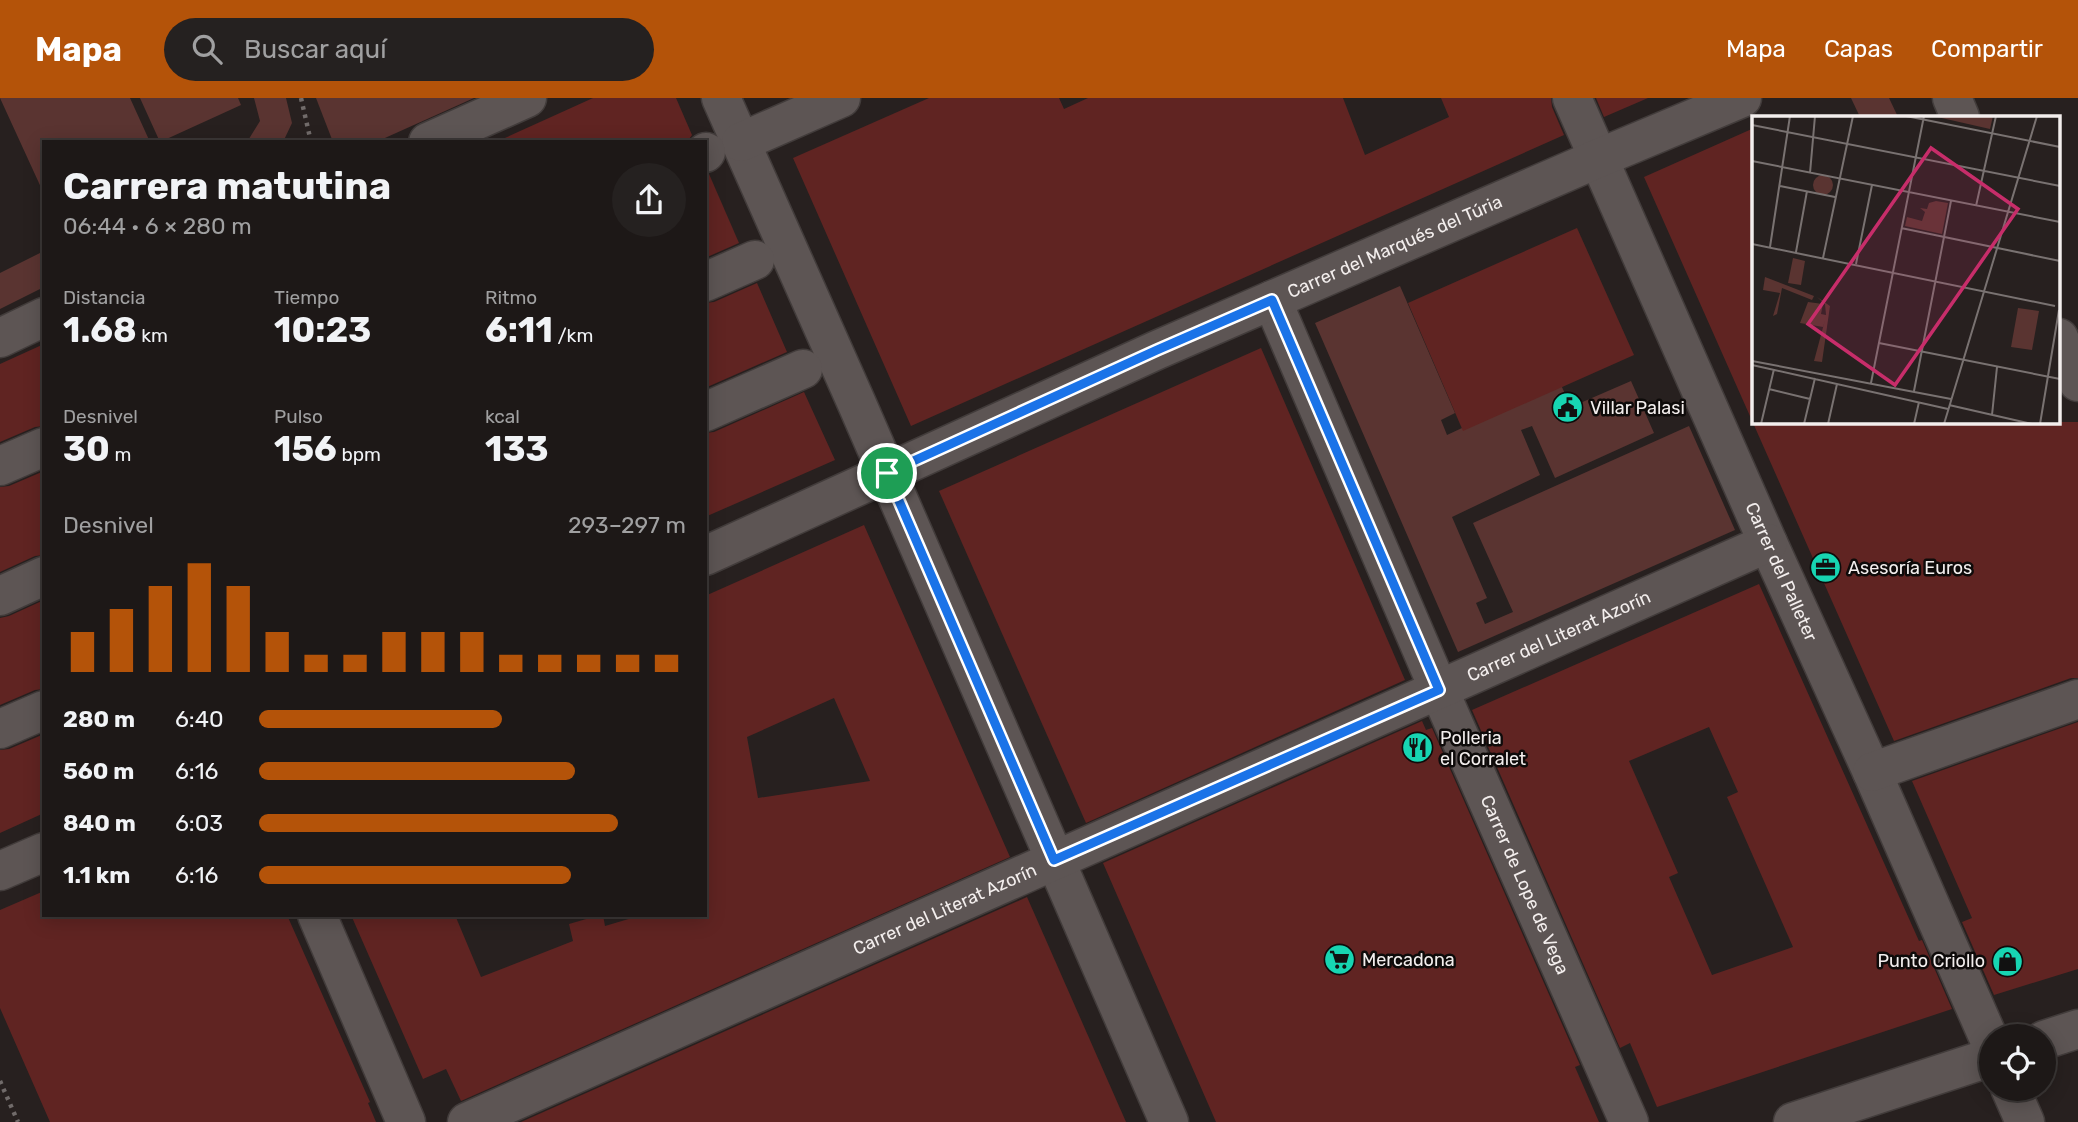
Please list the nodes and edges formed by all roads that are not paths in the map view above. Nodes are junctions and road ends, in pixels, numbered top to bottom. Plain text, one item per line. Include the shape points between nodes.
1 (527, 98) edge
2 (721, 98) edge
3 (841, 98) edge
4 (1572, 98) edge
5 (1742, 98) edge
6 (1952, 98) edge
7 (1960, 116) edge
8 (432, 140) edge
9 (717, 149) edge
10 (1598, 158) junction
11 (755, 260) dead end
12 (707, 281) edge
13 (1272, 300) junction
14 (42, 318) edge
15 (0, 338) edge
16 (2060, 340) edge
17 (803, 369) dead end
18 (2078, 382) edge
19 (707, 411) edge
20 (42, 448) edge
21 (0, 466) edge
22 (887, 473) junction
23 (1768, 543) junction
24 (707, 555) edge
25 (42, 577) edge
26 (0, 596) edge
27 (1439, 690) junction
28 (2078, 699) edge
29 (42, 711) edge
30 (0, 729) edge
31 (1872, 772) junction
32 (42, 853) edge
33 (1054, 860) junction
34 (0, 872) edge
35 (318, 917) edge
36 (1982, 1024) edge
37 (2078, 1029) edge
38 (2056, 1036) edge
39 (1979, 1061) edge
40 (2016, 1101) edge
41 (406, 1122) edge
42 (467, 1122) edge
43 (1169, 1122) edge
44 (1629, 1122) edge
45 (1793, 1122) edge
46 (2025, 1122) edge

1 - 8 street
2 - 9 street
3 - 9 street
4 - 10 street, Carrer del Palleter
5 - 10 street, Carrer del Marqués del Túria
6 - 7 street
9 - 22 street
10 - 13 street, Carrer del Marqués del Túria
10 - 23 street, Carrer del Palleter
11 - 12 street
13 - 22 street, Carrer del Marqués del Túria
13 - 27 street, Carrer de Lope de Vega
14 - 15 street
16 - 18 street
17 - 19 street
20 - 21 street
22 - 24 street, Carrer del Marqués del Túria
22 - 33 street
23 - 27 street, Carrer del Literat Azorín
23 - 31 street, Carrer del Palleter
25 - 26 street
27 - 33 street, Carrer del Literat Azorín
27 - 44 street, Carrer de Lope de Vega
28 - 31 street
29 - 30 street
31 - 36 street, Carrer del Palleter
32 - 34 street
33 - 42 street, Carrer del Literat Azorín
33 - 43 street
35 - 41 street
37 - 38 street
39 - 45 street
40 - 46 street

